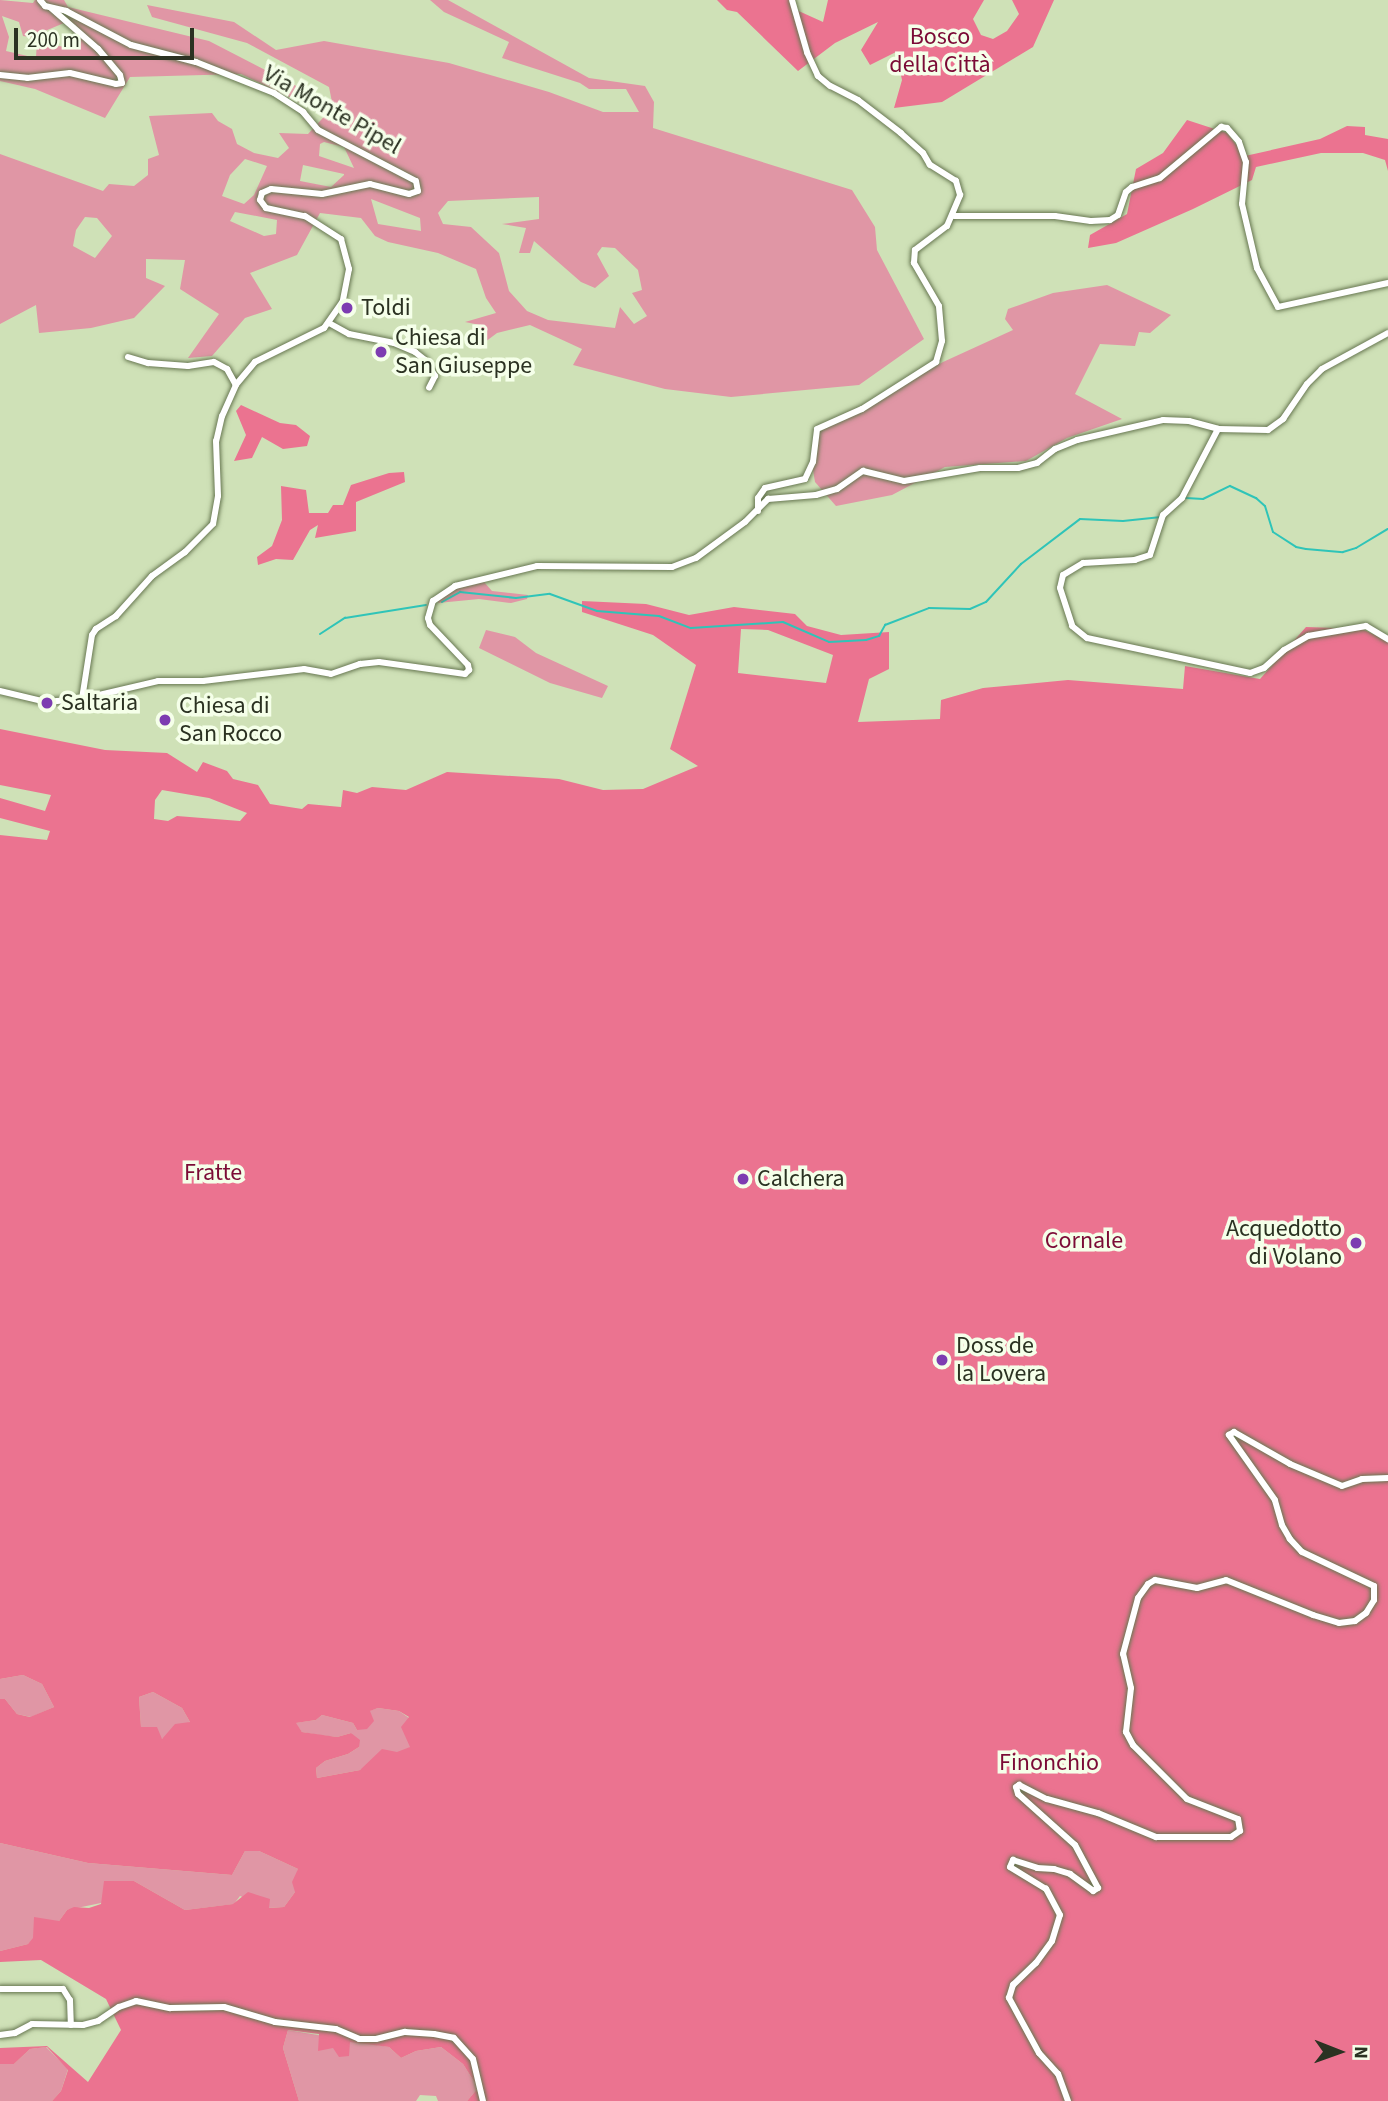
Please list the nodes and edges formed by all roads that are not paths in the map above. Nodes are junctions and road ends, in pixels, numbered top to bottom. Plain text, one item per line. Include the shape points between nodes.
1 (40, 0) edge
2 (792, 0) edge
3 (50, 7) junction
4 (0, 75) edge
5 (954, 215) junction
6 (1388, 283) edge
7 (328, 323) junction
8 (1388, 333) edge
9 (128, 357) dead end
10 (236, 385) junction
11 (429, 388) dead end
12 (1218, 429) junction
13 (758, 511) junction
14 (1388, 639) edge
15 (0, 691) edge
16 (85, 700) junction
17 (1388, 1478) edge
18 (0, 1989) edge
19 (71, 2025) junction
20 (0, 2035) edge
21 (483, 2101) edge
22 (1068, 2101) edge

1 - 3 street, Via Monte Pipel
2 - 5 street via 818,76 891,124 930,165 957,181 960,195
3 - 4 street via 98,49 122,83 70,73 27,78
3 - 7 street, Via Monte Pipel via 131,45 196,62 274,93 303,112 318,130 418,185 418,191 409,194 370,184 322,194 271,189 262,193 260,200 266,208 305,216 341,240 348,260 343,301
5 - 6 street via 1110,220 1118,215 1126,192 1160,178 1221,127 1239,142 1246,162 1242,204 1257,268 1278,307
5 - 13 street via 940,233 915,250 915,263 939,306 942,341 936,362 868,406 817,429 814,462 805,479 765,488 758,498
7 - 10 street via 256,362
7 - 11 street via 349,334 415,352 435,376
8 - 12 street via 1322,369 1283,419 1268,430
9 - 10 street via 188,366 214,362 227,369
10 - 16 street via 216,441 218,507 213,524 199,541 152,576 117,616 96,629
12 - 13 street via 1163,420 1077,440 1037,463 1018,468 980,468 904,481 863,471 837,489 768,499
12 - 14 street via 1182,498 1163,515 1150,555 1083,563 1063,575 1060,588 1072,626 1087,638 1250,673 1308,636 1355,625
13 - 16 street via 696,558 671,567 537,566 455,586 433,601 428,618 468,665 464,674 379,662 331,674 304,669 158,681
15 - 16 street via 46,702
17 - 22 street via 1342,1486 1290,1464 1234,1432 1229,1435 1272,1493 1290,1539 1310,1556 1374,1586 1374,1600 1355,1620 1339,1623 1313,1615 1226,1580 1197,1588 1155,1580 1138,1598 1124,1654 1131,1688 1126,1732 1133,1745 1187,1799 1238,1819 1240,1830 1231,1837 1156,1837 1016,1787 1018,1794 1075,1845 1098,1888 1093,1891 1070,1874 1054,1869 1013,1860 1010,1867 1046,1889 1060,1915 1052,1941 1013,1985 1009,1998 1040,2053 1058,2074
18 - 19 street via 63,1989 70,2000
19 - 20 street via 32,2024
19 - 21 street via 98,2021 136,2001 170,2008 224,2007 275,2022 336,2029 359,2039 405,2032 454,2038 473,2059

